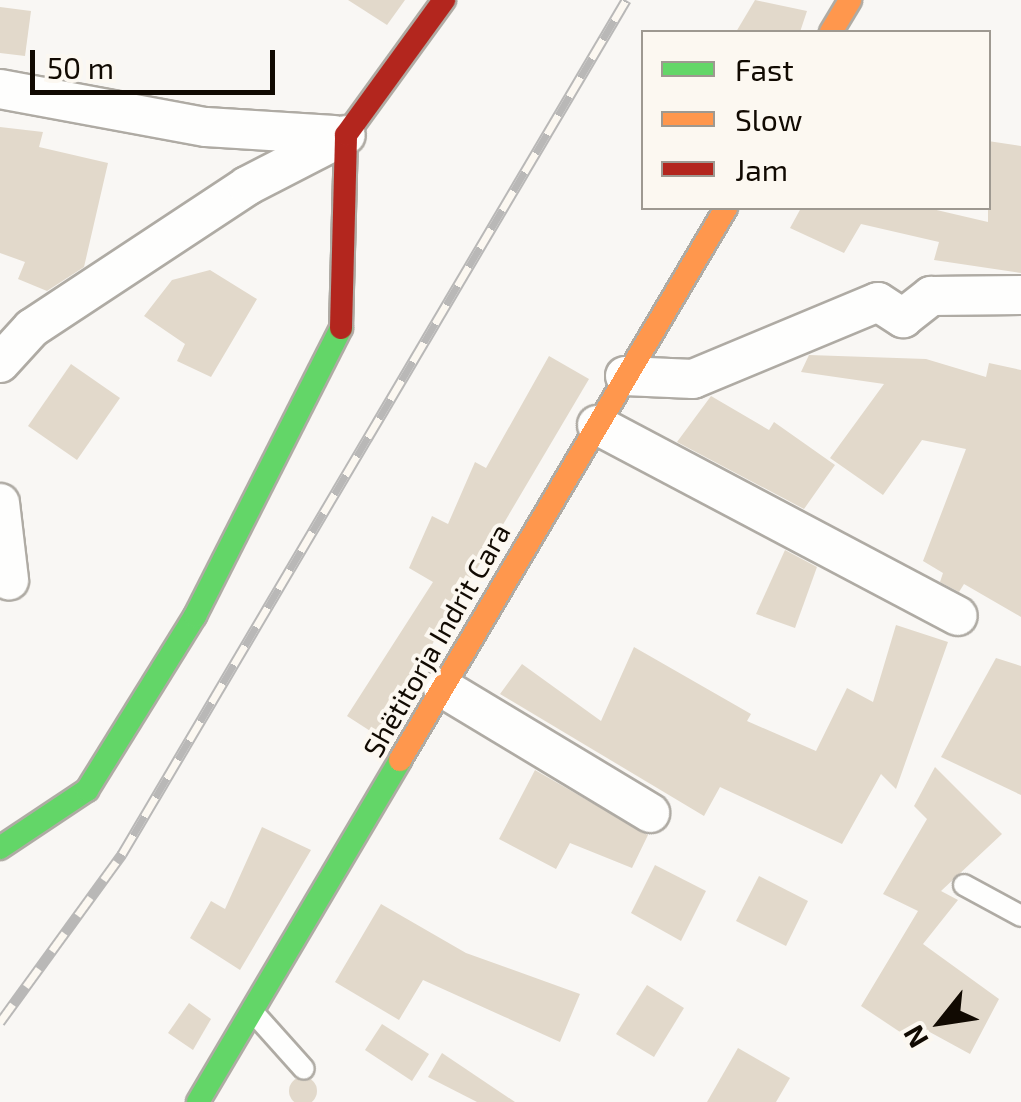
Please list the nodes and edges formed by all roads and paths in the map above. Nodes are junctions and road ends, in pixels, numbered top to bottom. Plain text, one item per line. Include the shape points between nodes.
1 (444, 0) edge
2 (850, 0) edge
3 (831, 30) edge
4 (0, 89) edge
5 (346, 135) junction
6 (725, 210) edge
7 (1021, 295) edge
8 (0, 363) edge
9 (625, 376) junction
10 (597, 425) junction
11 (0, 503) edge
12 (9, 580) dead end
13 (957, 616) dead end
14 (443, 688) junction
15 (650, 813) dead end
16 (0, 848) edge
17 (964, 885) dead end
18 (1021, 916) edge
19 (252, 1012) junction
20 (304, 1069) dead end
21 (198, 1102) edge

1 - 5 main road
2 - 3 main road
4 - 5 street via 206,127
5 - 8 street via 247,186 32,328
5 - 16 main road via 346,318 195,616 87,790
6 - 9 main road, Shëtitorja Indrit Cara
7 - 9 street via 931,296 903,318 878,302 693,379
9 - 10 main road, Shëtitorja Indrit Cara
10 - 13 street
10 - 14 main road, Shëtitorja Indrit Cara
11 - 12 street
14 - 15 street
14 - 19 main road, Shëtitorja Indrit Cara
17 - 18 lane
19 - 20 lane
19 - 21 main road, Shëtitorja Indrit Cara

